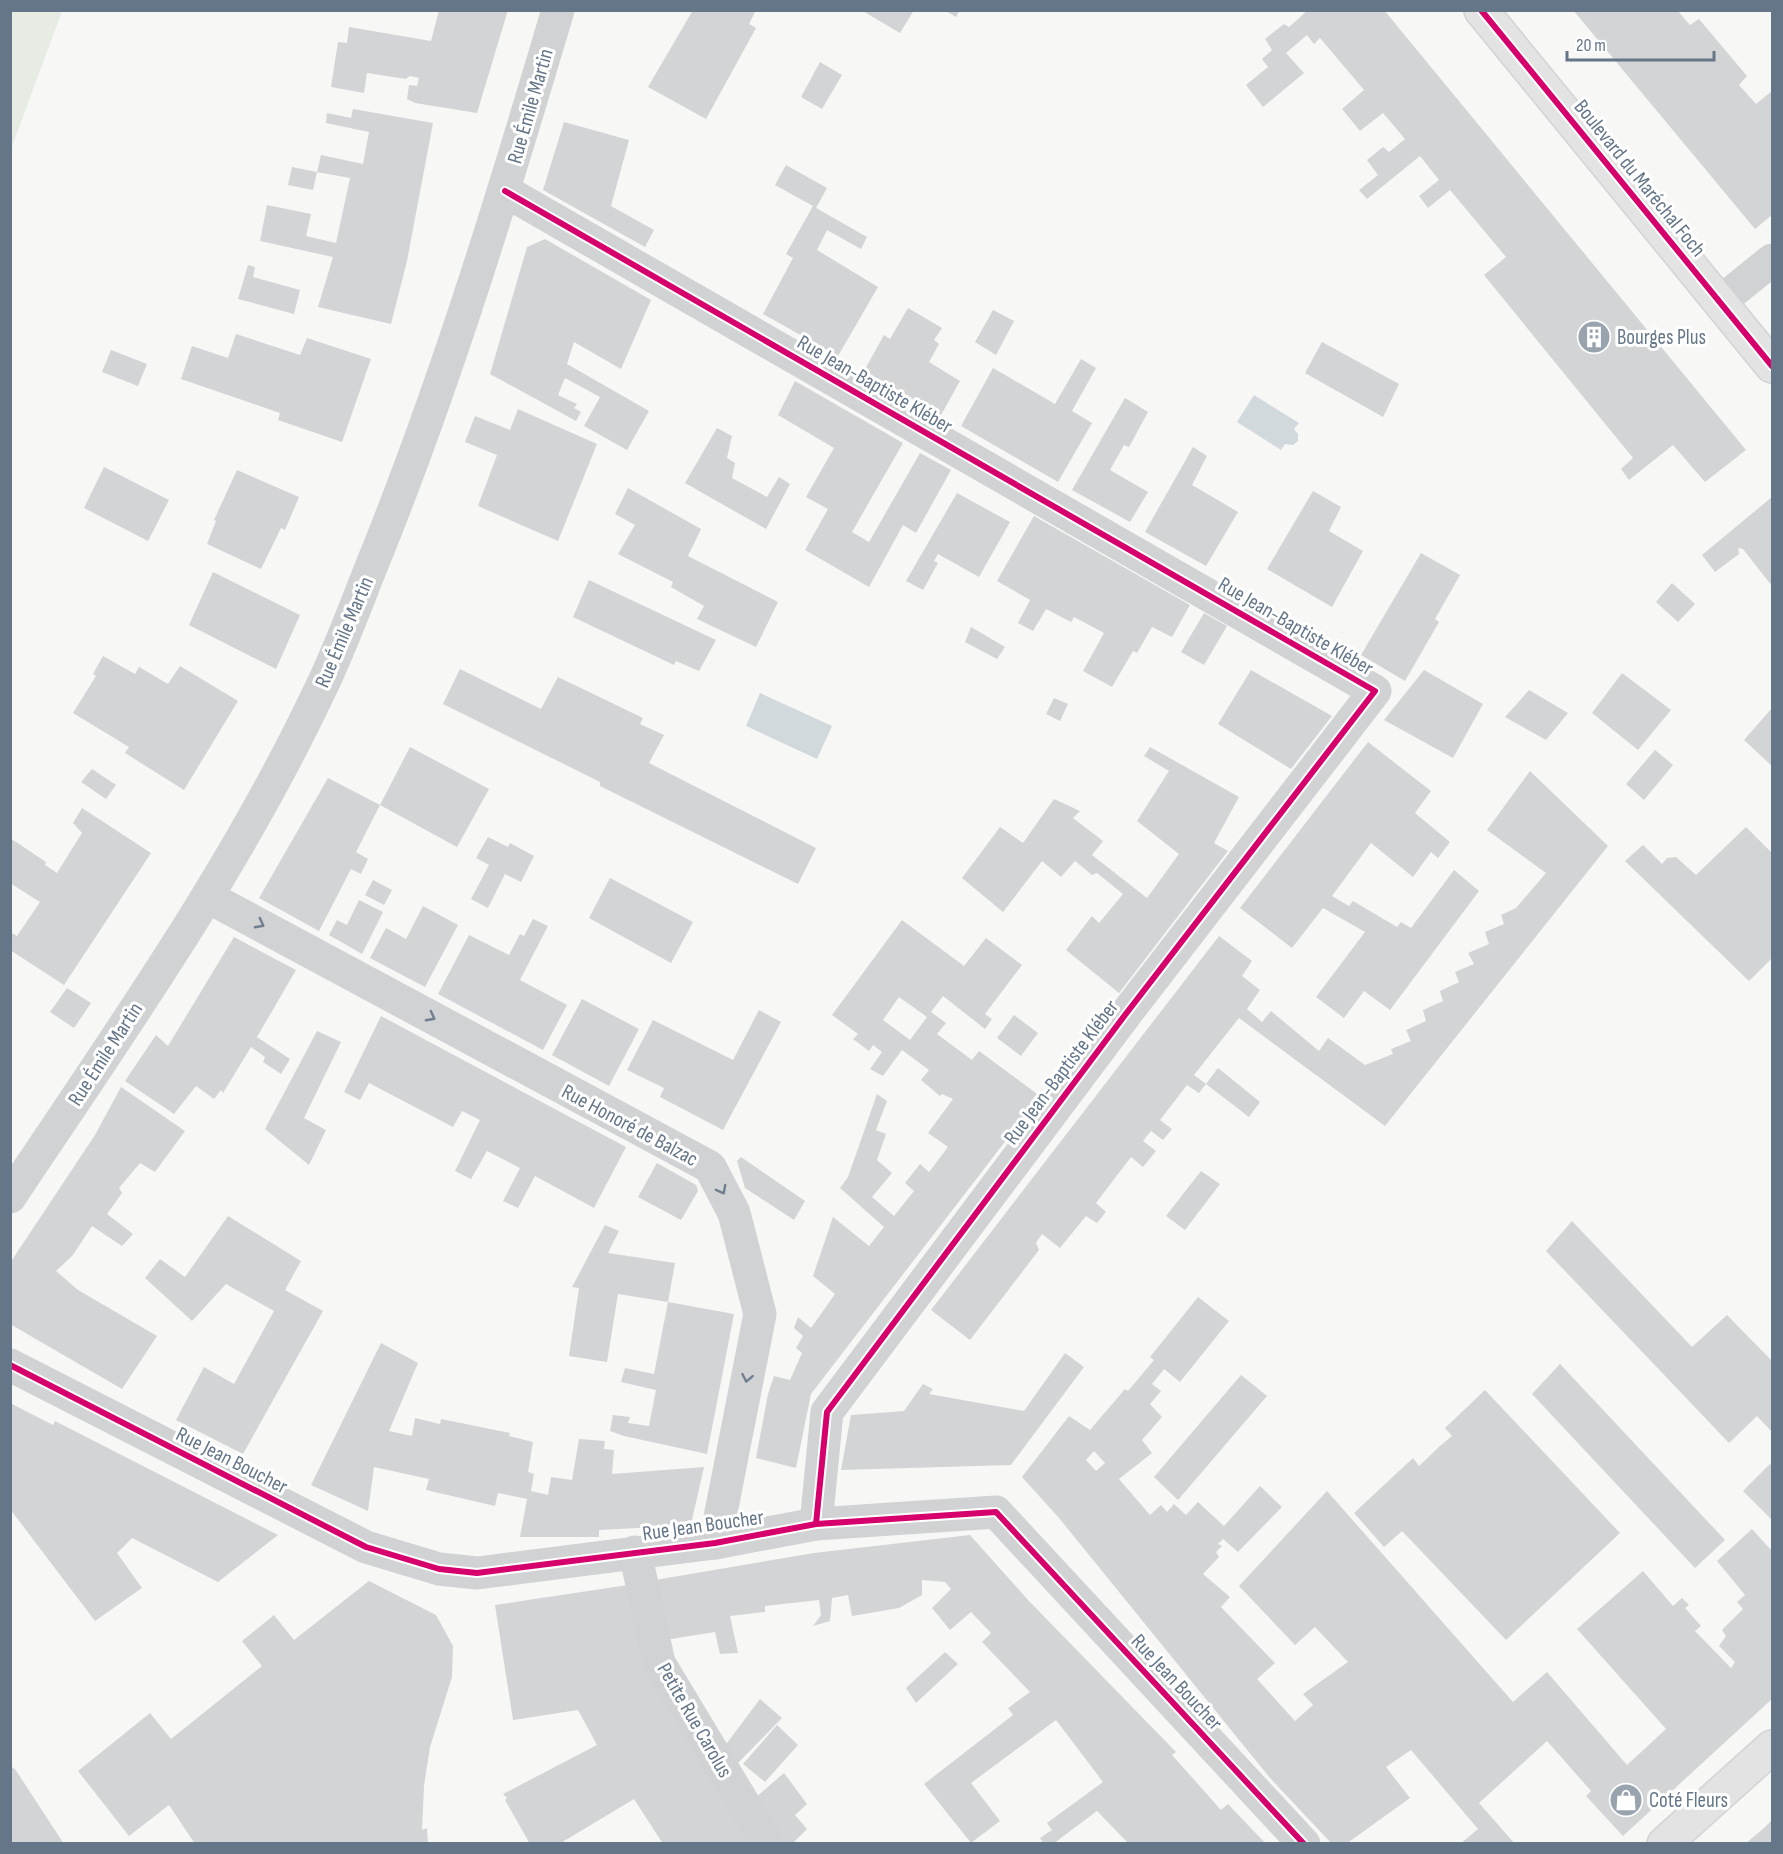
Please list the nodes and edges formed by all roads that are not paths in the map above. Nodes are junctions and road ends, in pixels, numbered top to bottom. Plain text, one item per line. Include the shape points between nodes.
1 (558, 10) edge
2 (1481, 10) edge
3 (505, 191) junction
4 (1773, 260) edge
5 (1720, 302) junction
6 (1773, 366) edge
7 (208, 897) junction
8 (10, 1197) edge
9 (10, 1365) edge
10 (816, 1524) junction
11 (715, 1543) junction
12 (635, 1552) junction
13 (1773, 1747) edge
14 (768, 1844) edge
15 (1304, 1844) edge
16 (1664, 1844) edge

1 - 3 street, Rue Émile Martin
2 - 5 main road, Boulevard du Maréchal Foch
3 - 7 street, Rue Émile Martin via 410,470 321,688 266,797
3 - 10 street, Rue Jean-Baptiste Kléber via 1375,691 1132,1005 827,1412
4 - 5 street
5 - 6 main road, Boulevard du Maréchal Foch
7 - 8 street, Rue Émile Martin
7 -> 11 street, Rue Honoré de Balzac via 710,1167 734,1213 760,1314
9 - 12 street, Rue Jean Boucher via 366,1547 439,1569 477,1573
10 - 11 street, Rue Jean Boucher
10 - 15 street, Rue Jean Boucher via 996,1512
11 - 12 street, Rue Jean Boucher
12 - 14 street, Petite Rue Carolus via 659,1663
13 - 16 main road

